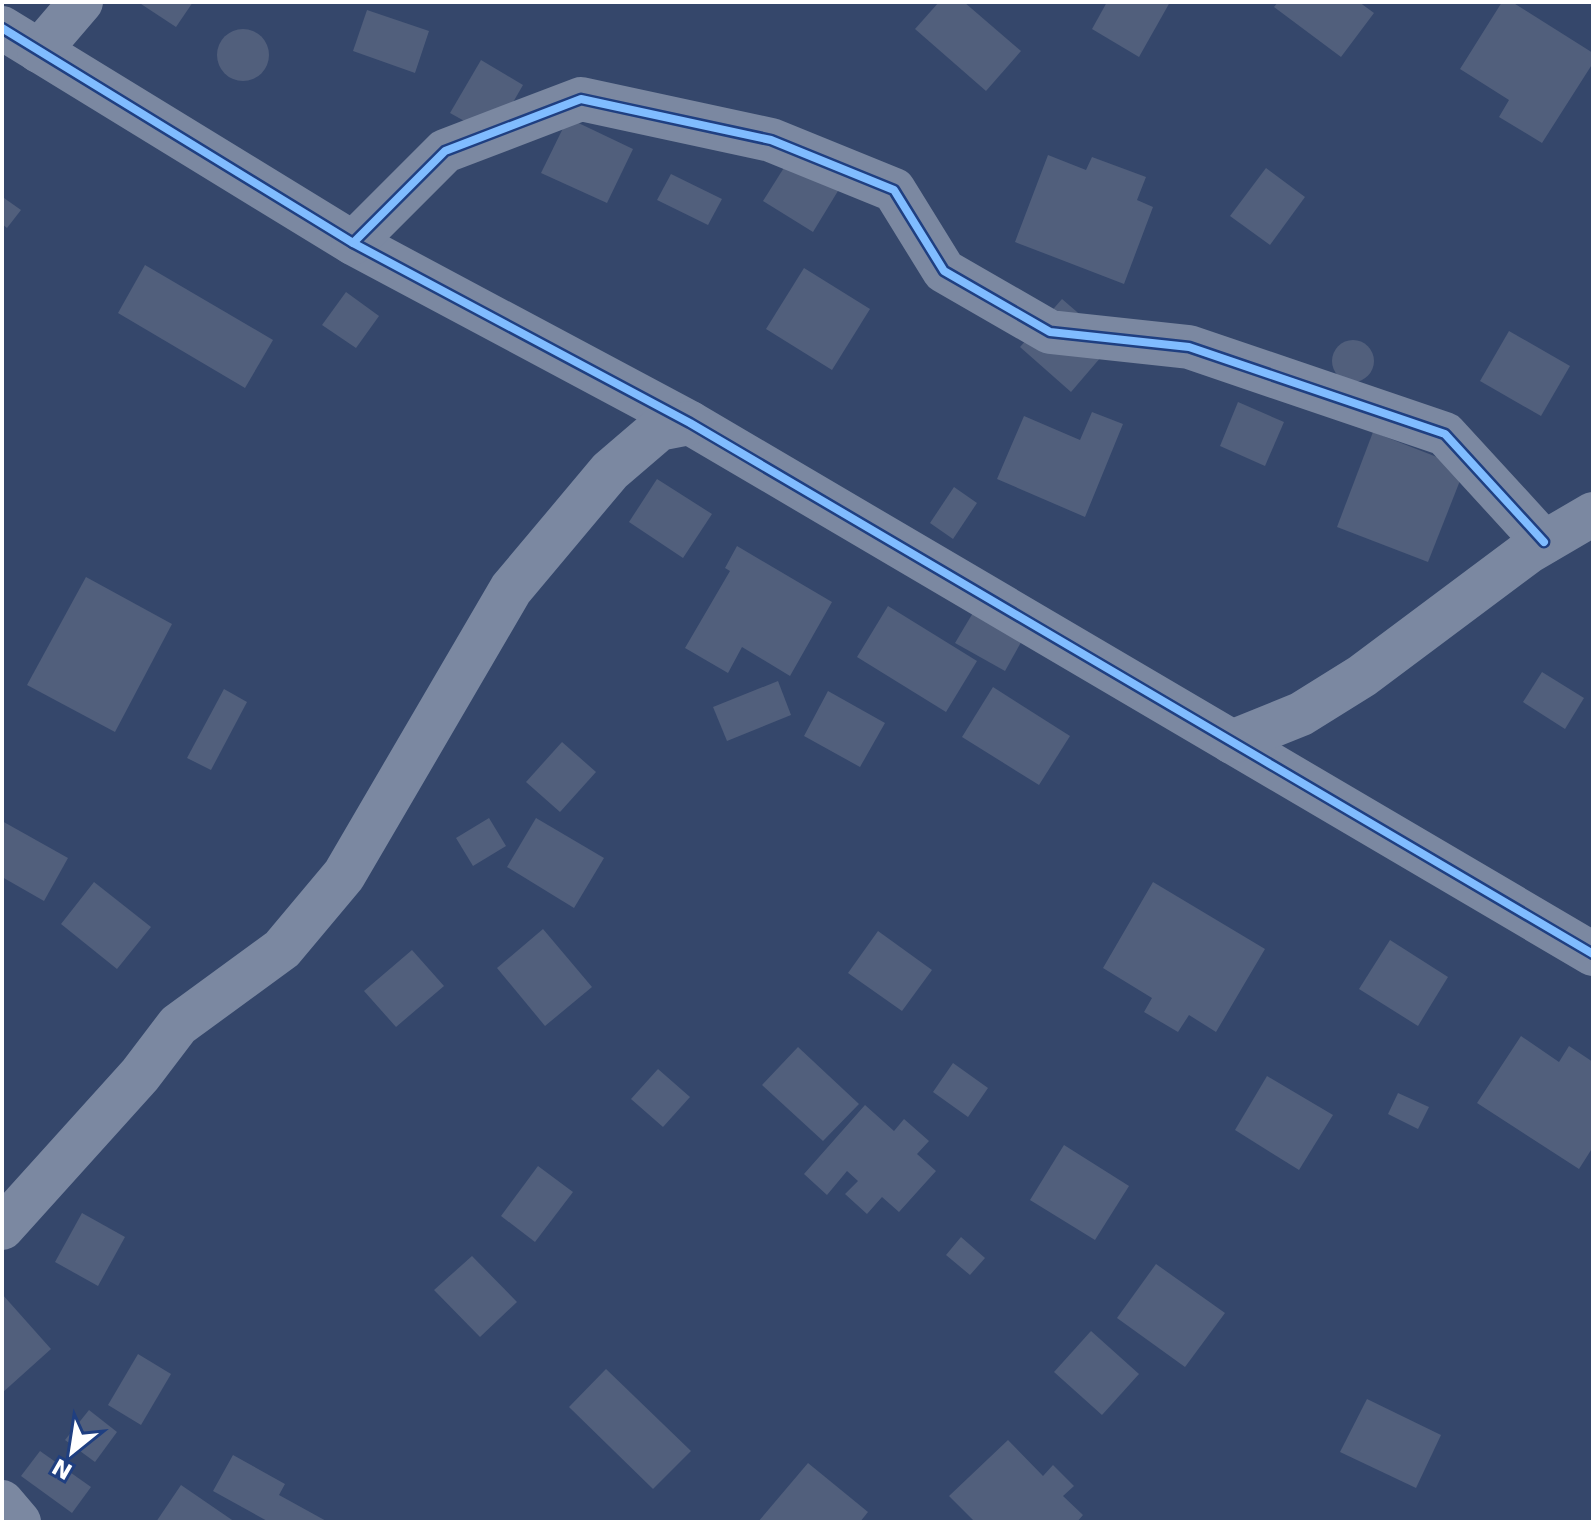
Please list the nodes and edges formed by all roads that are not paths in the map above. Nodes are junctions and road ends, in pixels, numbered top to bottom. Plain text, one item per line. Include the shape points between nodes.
1 (81, 2) edge
2 (2, 28) edge
3 (39, 51) junction
4 (353, 243) junction
5 (690, 423) junction
6 (1593, 514) edge
7 (1544, 542) junction
8 (1232, 742) junction
9 (1593, 954) edge
10 (2, 1228) edge
11 (2, 1502) edge
12 (19, 1522) edge

1 - 3 street
2 - 3 street
3 - 4 street
4 - 5 street
4 - 7 street via 445,151 581,99 771,140 894,190 944,271 1050,332 1189,347 1445,434
5 - 8 street
5 - 10 street via 659,429 610,471 511,589 344,875 282,949 178,1025 140,1075
6 - 7 street
7 - 8 street via 1362,676 1301,714
8 - 9 street
11 - 12 street

